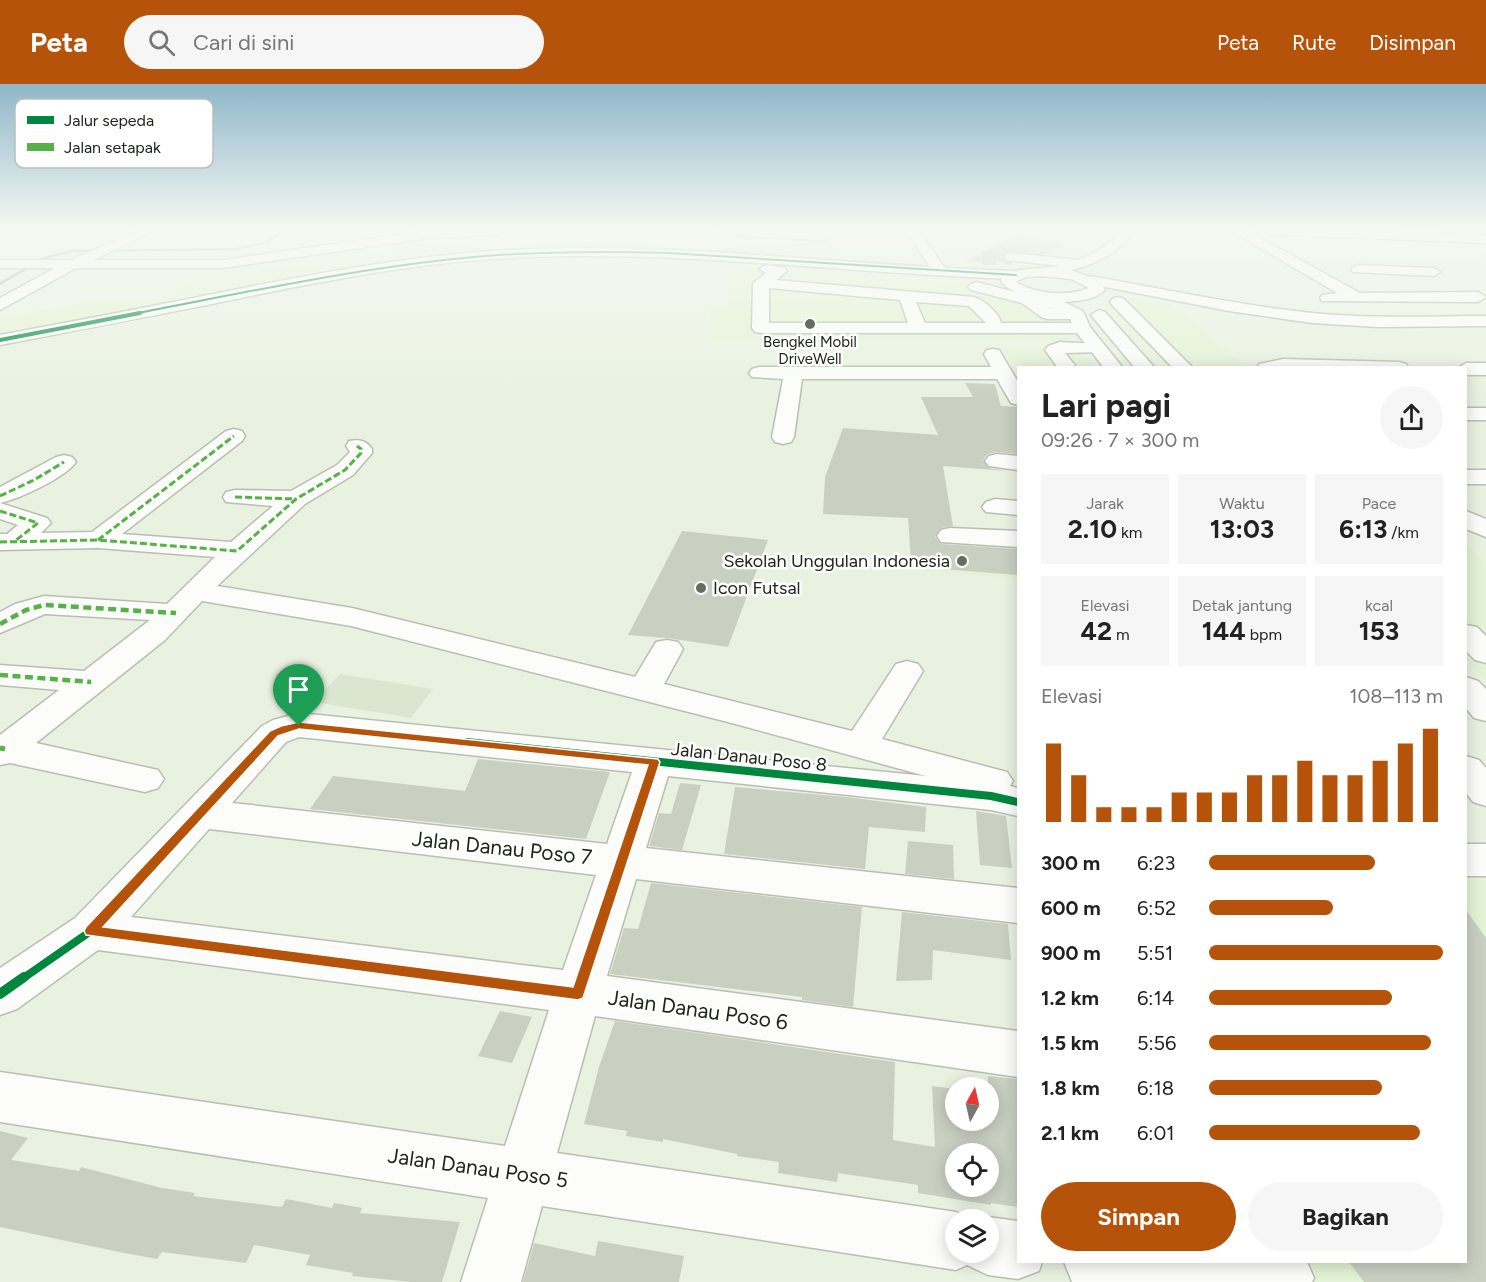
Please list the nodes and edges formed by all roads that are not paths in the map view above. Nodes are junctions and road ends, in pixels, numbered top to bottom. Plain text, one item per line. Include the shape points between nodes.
1 (34, 286) edge
2 (266, 286) edge
3 (312, 286) edge
4 (773, 286) edge
5 (835, 286) edge
6 (850, 286) edge
7 (965, 286) edge
8 (1022, 286) tunnel mouth
9 (1084, 286) edge
10 (1096, 286) edge
11 (1335, 286) edge
12 (1421, 286) edge
13 (1428, 286) edge
14 (1425, 288) junction
15 (846, 289) junction
16 (1090, 293) junction
17 (1035, 294) junction
18 (906, 296) junction
19 (1445, 297) junction
20 (1478, 297) dead end
21 (1311, 298) dead end
22 (1357, 298) junction
23 (1118, 302) dead end
24 (0, 305) edge
25 (1424, 321) junction
26 (1486, 321) edge
27 (1052, 322) junction
28 (860, 327) junction
29 (919, 327) junction
30 (1002, 328) junction
31 (1440, 330) junction
32 (1486, 330) edge
33 (1087, 333) junction
34 (2, 336) edge
35 (1119, 338) junction
36 (1155, 338) junction
37 (0, 350) edge
38 (1066, 366) edge
39 (1112, 366) edge
40 (1144, 366) edge
41 (1182, 366) edge
42 (1467, 369) edge
43 (1486, 369) edge
44 (759, 373) dead end
45 (1003, 373) junction
46 (793, 374) junction
47 (1017, 397) edge
48 (1467, 414) edge
49 (1486, 414) edge
50 (234, 436) dead end
51 (783, 437) dead end
52 (357, 446) dead end
53 (64, 462) dead end
54 (1467, 477) edge
55 (1486, 477) edge
56 (0, 496) edge
57 (235, 496) dead end
58 (296, 499) junction
59 (0, 511) edge
60 (1467, 520) edge
61 (1486, 529) edge
62 (950, 536) dead end
63 (1017, 539) edge
64 (98, 540) junction
65 (7, 542) edge
66 (237, 551) junction
67 (187, 602) junction
68 (0, 624) edge
69 (667, 649) dead end
70 (907, 671) dead end
71 (0, 675) edge
72 (92, 682) junction
73 (1467, 689) edge
74 (644, 691) junction
75 (1486, 710) edge
76 (861, 745) junction
77 (2, 750) edge
78 (654, 762) junction
79 (145, 779) dead end
80 (1017, 797) edge
81 (1017, 797) edge
82 (200, 814) junction
83 (1467, 860) edge
84 (1486, 860) edge
85 (621, 861) junction
86 (1017, 906) edge
87 (91, 931) junction
88 (578, 993) junction
89 (0, 994) edge
90 (1017, 1054) edge
91 (0, 1097) edge
92 (524, 1174) junction
93 (945, 1238) edge
94 (999, 1247) edge
95 (1017, 1250) edge
96 (1099, 1263) edge
97 (1281, 1274) edge
98 (1202, 1280) edge
99 (491, 1282) edge

1 - 24 street
2 - 34 street
3 - 37 street
4 - 28 street via 761,328
5 - 15 street
6 - 15 street
7 - 27 street via 1028,300
8 - 17 street
9 - 16 street
10 - 16 street
11 - 22 street
12 - 14 street
13 - 14 street
14 - 19 street
15 - 18 street
15 - 28 street
16 - 17 street via 1058,297
16 - 25 street via 1354,320
16 - 31 street via 1125,294 1274,320 1366,329
16 - 35 street via 1102,320
17 - 33 street
18 - 29 street
18 - 30 street via 974,302
19 - 20 street
19 - 22 street
21 - 22 street
23 - 36 street
25 - 26 street
25 - 31 street
27 - 30 street
27 - 33 street
28 - 29 street
29 - 30 street
31 - 32 street
33 - 38 street via 1054,350
33 - 39 street
33 - 45 street via 993,346 991,350
35 - 36 street
35 - 40 street
36 - 41 street
42 - 43 street
44 - 46 street
45 - 46 street
45 - 47 street
46 - 51 street
48 - 49 street
50 - 64 street
52 - 58 street via 361,453 345,470
53 - 56 street
54 - 55 street
57 - 58 street
58 - 66 street
59 - 65 street via 38,523
60 - 61 street
62 - 63 street
64 - 65 street
64 - 66 street
66 - 67 street
67 - 68 street via 45,604
67 - 72 street
67 - 74 street via 352,617
69 - 74 street
70 - 76 street
71 - 72 street
72 - 77 street
73 - 75 street
74 - 76 street
76 - 80 street
77 - 79 street
78 - 81 street, Jalan Danau Poso 8
78 - 82 street, Jalan Danau Poso 8 via 299,726 274,734
78 - 85 street
82 - 85 street, Jalan Danau Poso 7
82 - 87 street
83 - 84 street
85 - 86 street, Jalan Danau Poso 7
85 - 88 street
87 - 88 street, Jalan Danau Poso 6
87 - 89 street
88 - 90 street, Jalan Danau Poso 6
88 - 92 street
91 - 92 street, Jalan Danau Poso 5
92 - 93 street, Jalan Danau Poso 5
92 - 99 street
94 - 95 street
96 - 98 street
97 - 98 street

